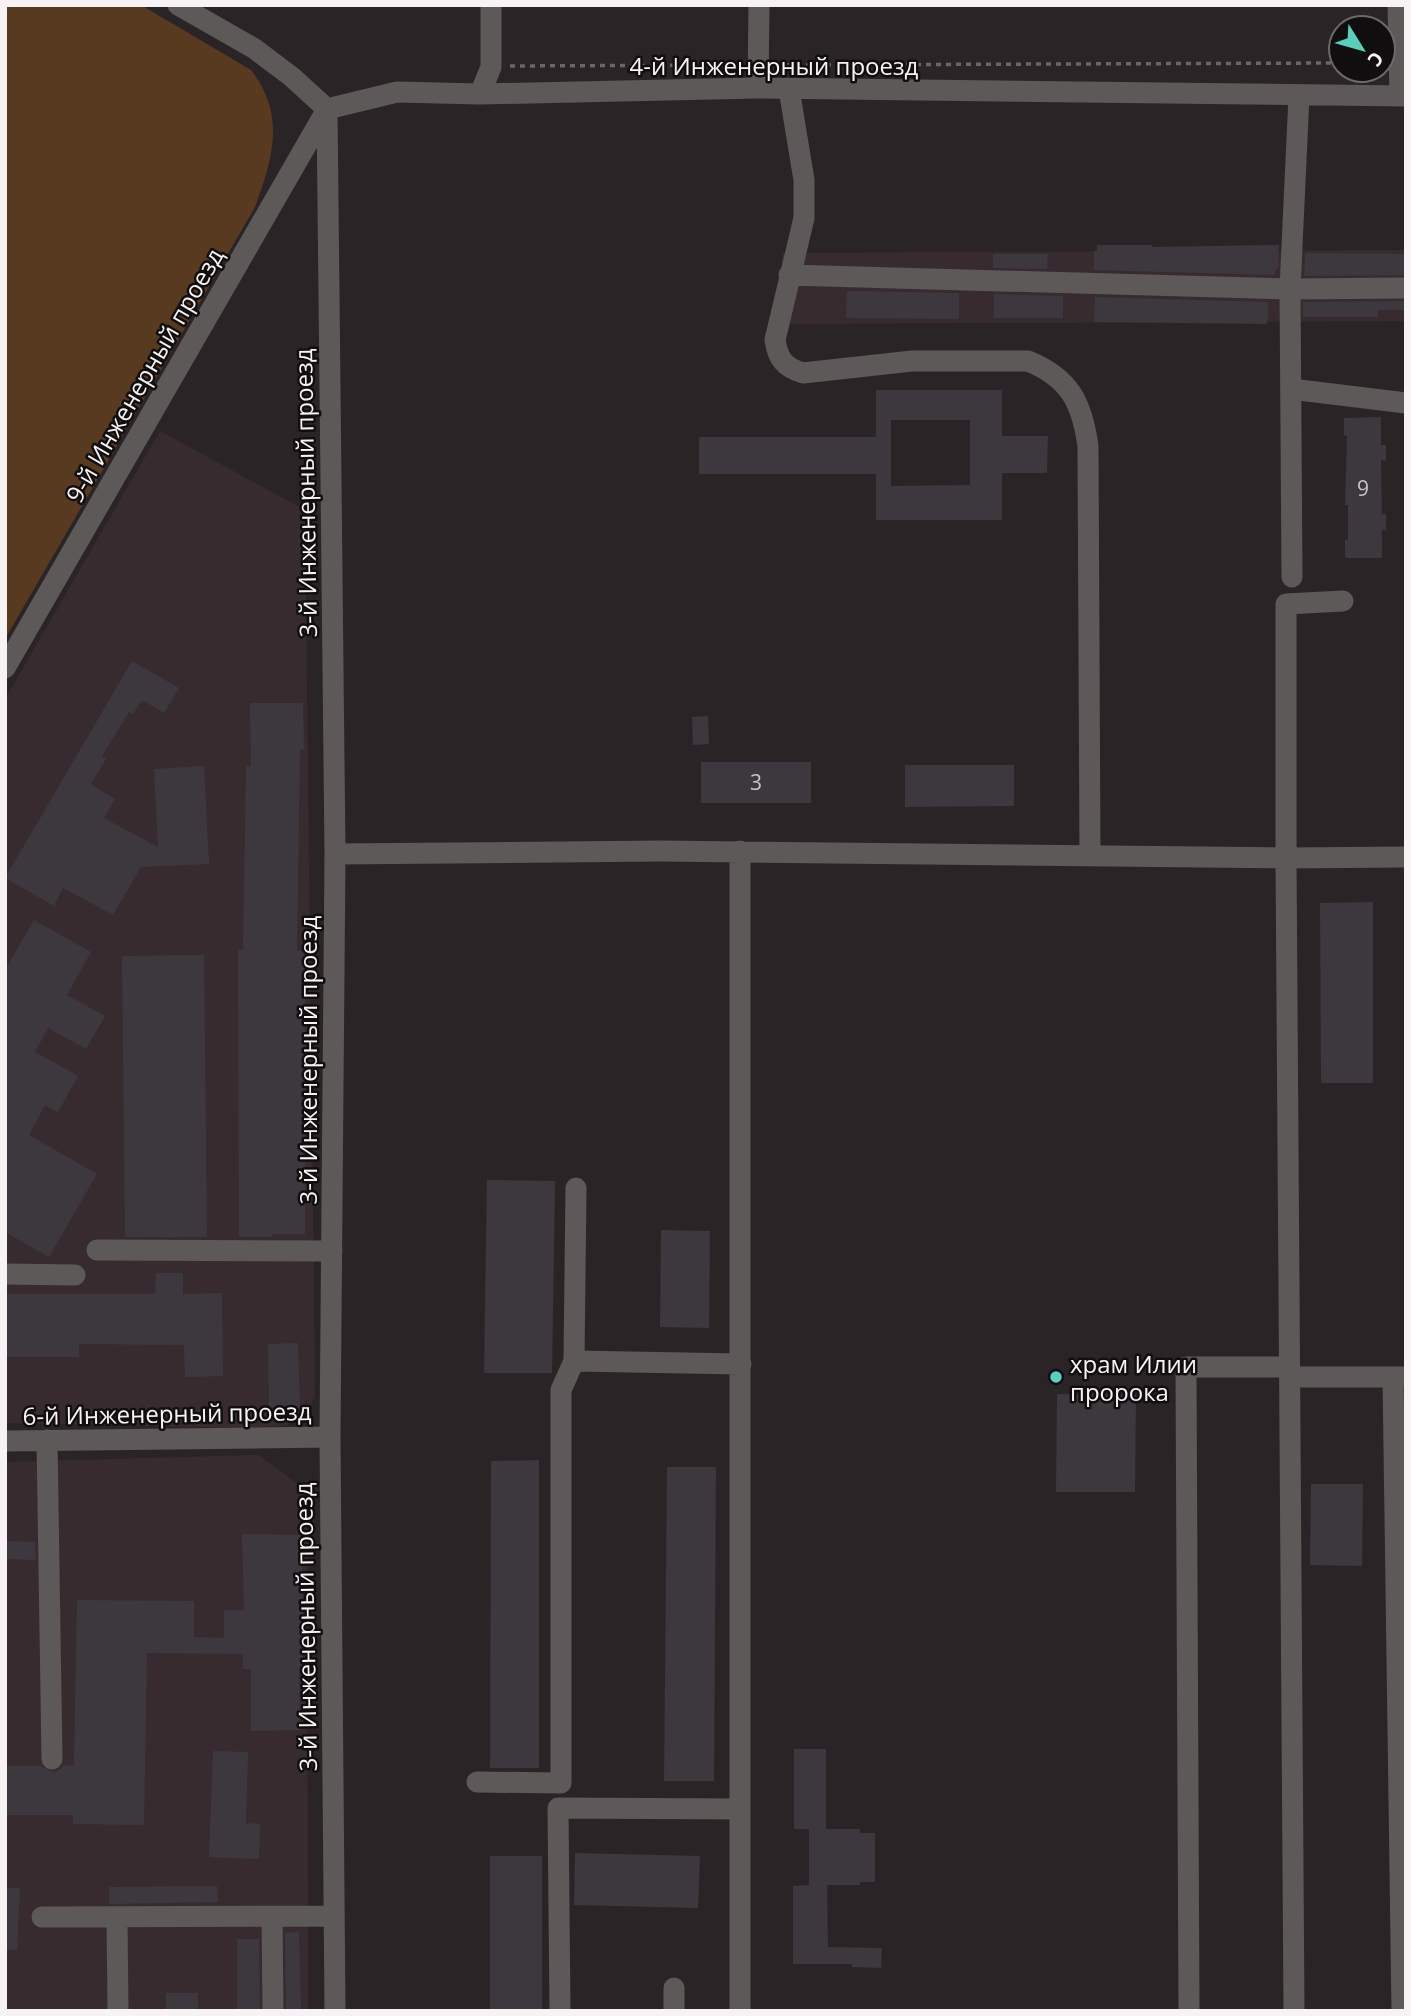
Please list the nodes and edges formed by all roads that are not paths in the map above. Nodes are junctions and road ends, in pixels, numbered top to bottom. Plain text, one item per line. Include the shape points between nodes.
1 (178, 5) edge
2 (491, 5) edge
3 (760, 5) edge
4 (1381, 5) edge
5 (1398, 12) edge
6 (1402, 49) edge
7 (758, 88) junction
8 (789, 89) junction
9 (480, 94) junction
10 (1299, 96) junction
11 (1403, 96) edge
12 (327, 109) junction
13 (789, 275) junction
14 (1406, 288) edge
15 (1290, 289) junction
16 (1291, 389) junction
17 (1406, 403) edge
18 (1292, 577) dead end
19 (1343, 601) dead end
20 (5, 668) edge
21 (740, 851) junction
22 (335, 854) junction
23 (1090, 856) junction
24 (1406, 857) edge
25 (1286, 858) junction
26 (576, 1188) dead end
27 (97, 1250) dead end
28 (332, 1251) junction
29 (5, 1274) edge
30 (75, 1275) dead end
31 (574, 1361) junction
32 (741, 1364) junction
33 (1290, 1372) junction
34 (1399, 1377) edge
35 (330, 1437) junction
36 (47, 1440) junction
37 (5, 1441) edge
38 (1402, 1758) edge
39 (52, 1759) dead end
40 (477, 1782) dead end
41 (740, 1809) junction
42 (272, 1916) junction
43 (334, 1916) junction
44 (42, 1917) dead end
45 (117, 1917) junction
46 (674, 1988) dead end
47 (118, 2011) edge
48 (273, 2011) edge
49 (335, 2011) edge
50 (560, 2011) edge
51 (674, 2011) edge
52 (740, 2011) edge
53 (1189, 2011) edge
54 (1294, 2011) edge
55 (1402, 2011) edge

1 - 12 street via 255,49
2 - 9 street via 491,67
3 - 7 street
4 - 5 street
5 - 6 street
6 - 11 street
7 - 8 street, 4-й Инженерный проезд
7 - 9 street, 4-й Инженерный проезд
8 - 10 street, 4-й Инженерный проезд
8 - 13 street via 804,180 804,218
9 - 12 street, 4-й Инженерный проезд via 397,92
10 - 11 street, 4-й Инженерный проезд
10 - 15 street
12 - 20 street, 9-й Инженерный проезд
12 - 22 street, 3-й Инженерный проезд
13 - 15 street
13 - 23 street via 775,340 778,356 788,369 803,373 912,361 1028,361 1063,382 1077,400 1088,446
14 - 15 street
15 - 16 street
16 - 17 street
16 - 18 street
19 - 25 street via 1286,604
21 - 22 street
21 - 23 street
21 - 32 street
22 - 28 street, 3-й Инженерный проезд
23 - 25 street
24 - 25 street
25 - 33 street
26 - 31 street
27 - 28 street
28 - 35 street, 3-й Инженерный проезд
29 - 30 street
31 - 32 street
31 - 40 street via 561,1390 561,1783
32 - 41 street
33 - 34 street
33 - 53 street via 1186,1367
33 - 54 street
34 - 38 street
35 - 36 street, 6-й Инженерный проезд
35 - 43 street, 3-й Инженерный проезд
36 - 37 street, 6-й Инженерный проезд
36 - 39 street
38 - 55 street
41 - 50 street via 558,1808
41 - 52 street
42 - 43 street
42 - 45 street
42 - 48 street
43 - 49 street, 3-й Инженерный проезд
44 - 45 street
45 - 47 street
46 - 51 street

